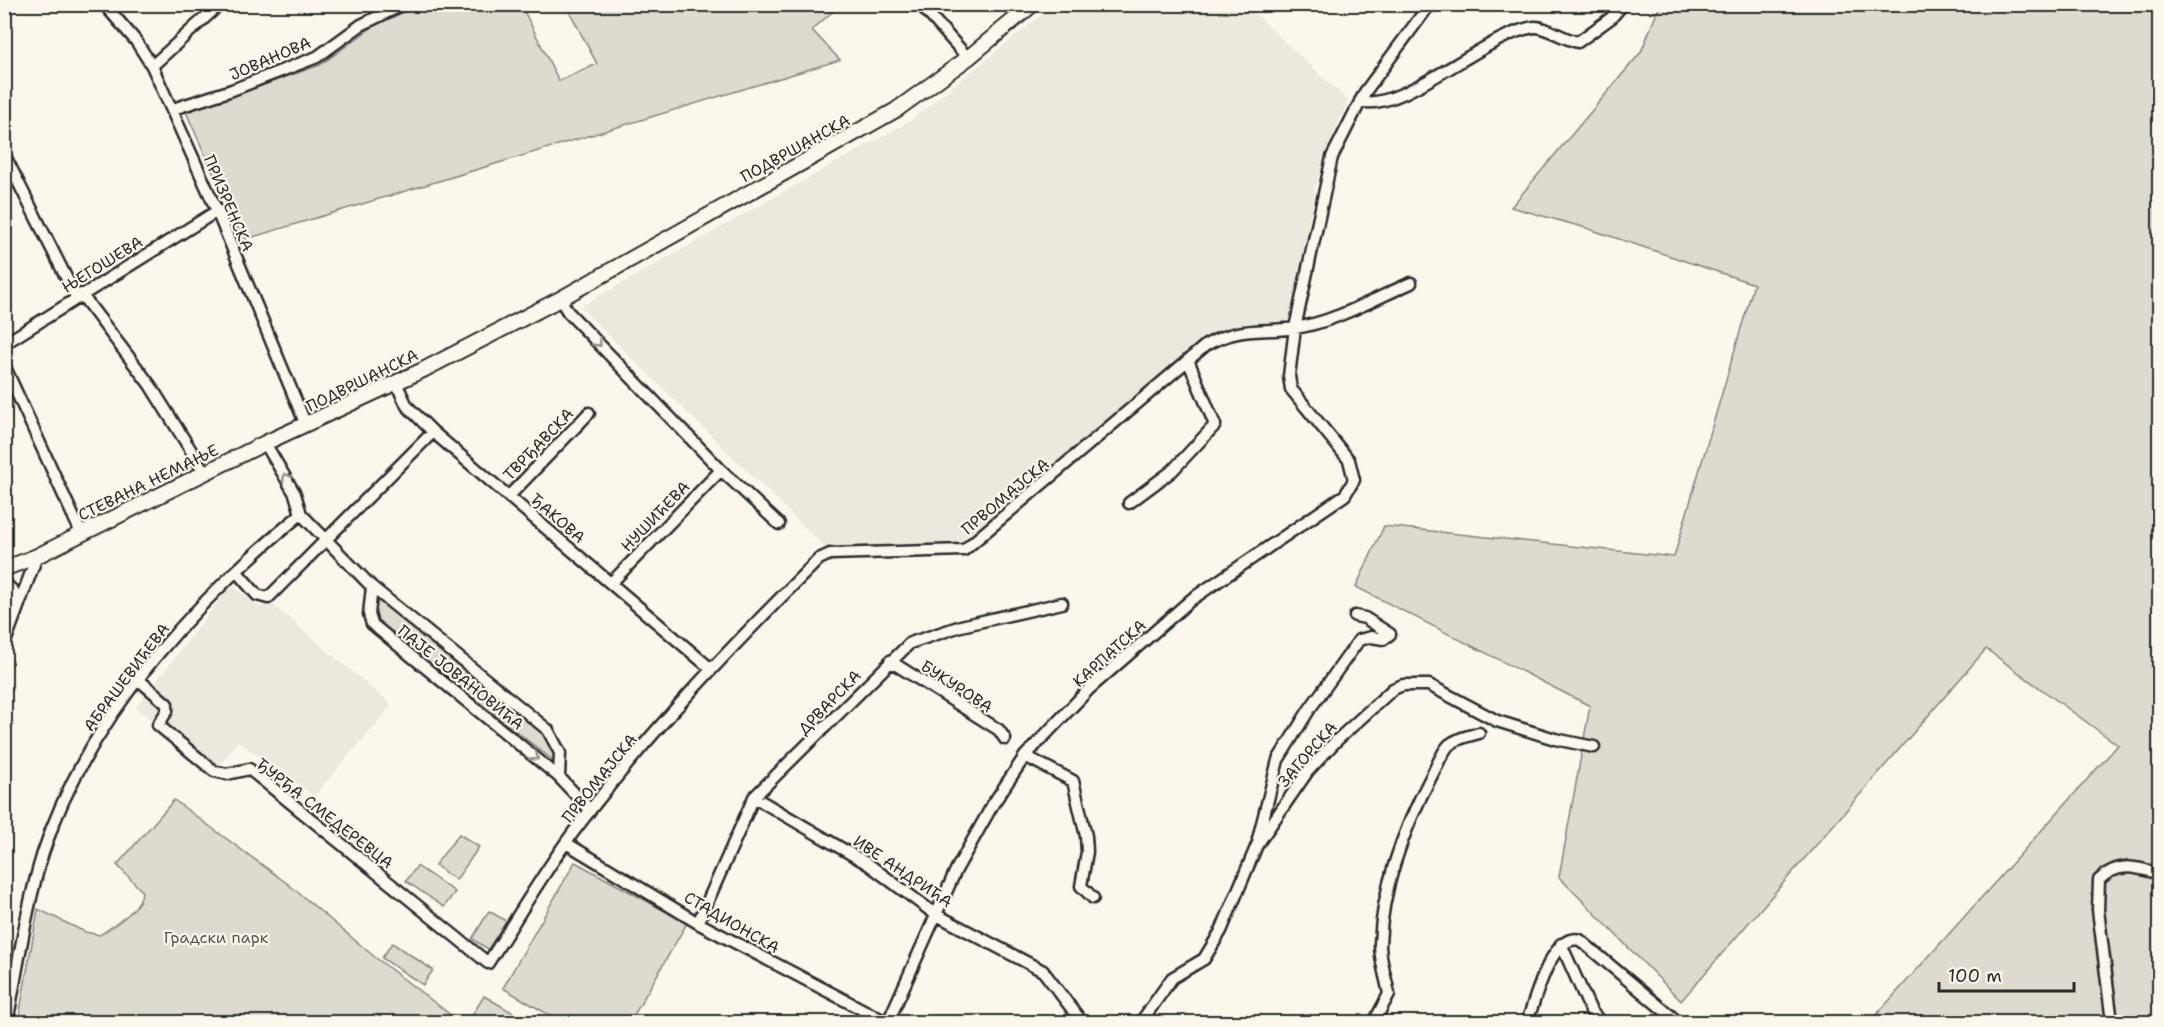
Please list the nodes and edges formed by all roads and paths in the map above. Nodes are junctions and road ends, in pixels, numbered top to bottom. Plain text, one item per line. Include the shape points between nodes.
1 (104, 4) edge
2 (219, 4) edge
3 (404, 4) edge
4 (920, 4) edge
5 (1033, 4) edge
6 (1430, 4) edge
7 (1623, 4) edge
8 (968, 58) junction
9 (152, 66) junction
10 (1360, 101) junction
11 (173, 109) junction
12 (4, 154) edge
13 (217, 211) junction
14 (1411, 283) dead end
15 (78, 296) junction
16 (560, 298) junction
17 (1295, 328) junction
18 (4, 344) edge
19 (1188, 360) junction
20 (4, 364) edge
21 (396, 382) junction
22 (371, 394) junction
23 (407, 406) junction
24 (589, 413) dead end
25 (306, 425) junction
26 (433, 432) junction
27 (265, 443) junction
28 (721, 470) junction
29 (205, 473) junction
30 (509, 496) junction
31 (1129, 503) dead end
32 (301, 514) junction
33 (779, 524) dead end
34 (81, 533) junction
35 (326, 540) junction
36 (37, 556) junction
37 (4, 569) edge
38 (237, 572) junction
39 (4, 582) edge
40 (611, 583) junction
41 (372, 587) junction
42 (1062, 603) dead end
43 (17, 606) junction
44 (1355, 616) dead end
45 (4, 645) edge
46 (890, 661) junction
47 (710, 668) junction
48 (139, 680) junction
49 (1479, 733) dead end
50 (1005, 739) dead end
51 (1594, 747) dead end
52 (1025, 756) junction
53 (559, 777) junction
54 (754, 797) junction
55 (590, 810) junction
56 (566, 843) junction
57 (1257, 845) junction
58 (2160, 874) edge
59 (1093, 898) dead end
60 (935, 914) junction
61 (698, 923) junction
62 (1561, 944) junction
63 (488, 963) joint
64 (7, 1016) edge
65 (887, 1023) edge
66 (1082, 1023) edge
67 (1141, 1023) edge
68 (1374, 1023) edge
69 (1527, 1023) edge
70 (1600, 1023) edge
71 (1678, 1023) edge
72 (2112, 1023) edge

1 - 9 street, ПРИЗРЕНСКА
2 - 9 street
3 - 11 street, ЈОВАНОВА via 361,25 317,57
4 - 8 street
5 - 8 street, ПОДВРШАНСКА
6 - 10 street
7 - 10 street via 1578,42 1564,40 1539,27 1521,30 1430,80 1376,102
8 - 16 street, ПОДВРШАНСКА via 896,110
9 - 11 street, ПРИЗРЕНСКА
10 - 17 street via 1332,157
11 - 13 street, ПРИЗРЕНСКА
12 - 15 street
13 - 15 street, ЊЕГОШЕВА
13 - 25 street, ПРИЗРЕНСКА
14 - 17 street, ПРВОМАЈСКА
15 - 18 street, ЊЕГОШЕВА
15 - 29 street via 150,385
16 - 21 street, ПОДВРШАНСКА
16 -> 28 street via 568,312
17 - 19 street, ПРВОМАЈСКА via 1228,333
17 - 52 street, КАРПАТСКА via 1291,389 1352,468 1354,480 1345,495 1192,600 1089,689
19 - 31 street via 1215,425 1173,471
19 - 47 street, ПРВОМАЈСКА via 964,550 826,555
20 - 34 street
21 - 22 street, ПОДВРШАНСКА
21 - 23 street, ЂАКОВА
22 - 23 street via 387,394
22 - 25 street, ПОДВРШАНСКА
23 - 26 street, ЂАКОВА
24 - 30 street, ТВРЂАВСКА
25 - 27 street, СТЕВАНА НЕМАЊЕ
26 - 30 street, ЂАКОВА
26 - 35 street
27 - 29 street, СТЕВАНА НЕМАЊЕ
32 -> 27 street, ПАЈЕ ЈОВАНОВИЋА via 295,494
28 - 33 street
28 - 40 street, НУШИЋЕВА
29 - 34 street, СТЕВАНА НЕМАЊЕ
30 - 40 street, ЂАКОВА
32 - 35 street, ПАЈЕ ЈОВАНОВИЋА
32 - 38 street, АБРАШЕВИЋЕВА
34 - 36 street, СТЕВАНА НЕМАЊЕ
35 - 38 street via 268,598 257,595
35 - 41 street, ПАЈЕ ЈОВАНОВИЋА
36 - 37 street, СТЕВАНА НЕМАЊЕ
36 - 43 street
38 - 48 street, АБРАШЕВИЋЕВА via 190,618
39 - 43 street via 14,592
40 - 47 street, ЂАКОВА
41 - 53 street, ПАЈЕ ЈОВАНОВИЋА via 548,730 560,753
41 -> 53 street, ПАЈЕ ЈОВАНОВИЋА via 372,624
42 - 46 street, ДРВАРСКА via 917,639
43 - 45 street
44 - 57 street via 1390,634 1384,639 1359,640 1309,710 1278,760
46 - 50 street, БУКУРОВА via 999,730
46 - 54 street, ДРВАРСКА
47 - 55 street, ПРВОМАЈСКА
48 - 63 street, ЂУРЂА СМЕДЕРЕВЦА via 167,704 158,725 174,738 220,773 249,769
48 - 64 street, АБРАШЕВИЋЕВА via 82,764 49,836
49 - 68 street via 1446,748 1405,834 1380,940 1389,994
51 - 57 street, ЗАГОРСКА via 1497,721 1429,685 1403,685 1386,694 1322,755
52 - 59 street via 1073,781 1086,836 1081,886
52 - 60 street, КАРПАТСКА via 971,843
53 - 55 street, ПАЈЕ ЈОВАНОВИЋА
54 - 60 street, ИВЕ АНДРИЋА via 868,864
54 - 61 street, ДРВАРСКА
55 - 56 street, ПРВОМАЈСКА
56 - 61 street, СТАДИОНСКА
56 - 63 street, ПРВОМАЈСКА
57 - 67 street, ЗАГОРСКА via 1221,931 1204,960 1172,978
58 - 72 street via 2120,866 2099,880 2098,910
60 - 65 street, СТАДИОНСКА
60 - 66 street, ИВЕ АНДРИЋА via 1043,971
61 - 65 street, СТАДИОНСКА
62 - 69 street via 1553,953
62 - 70 street
62 - 71 street via 1573,938 1580,940

